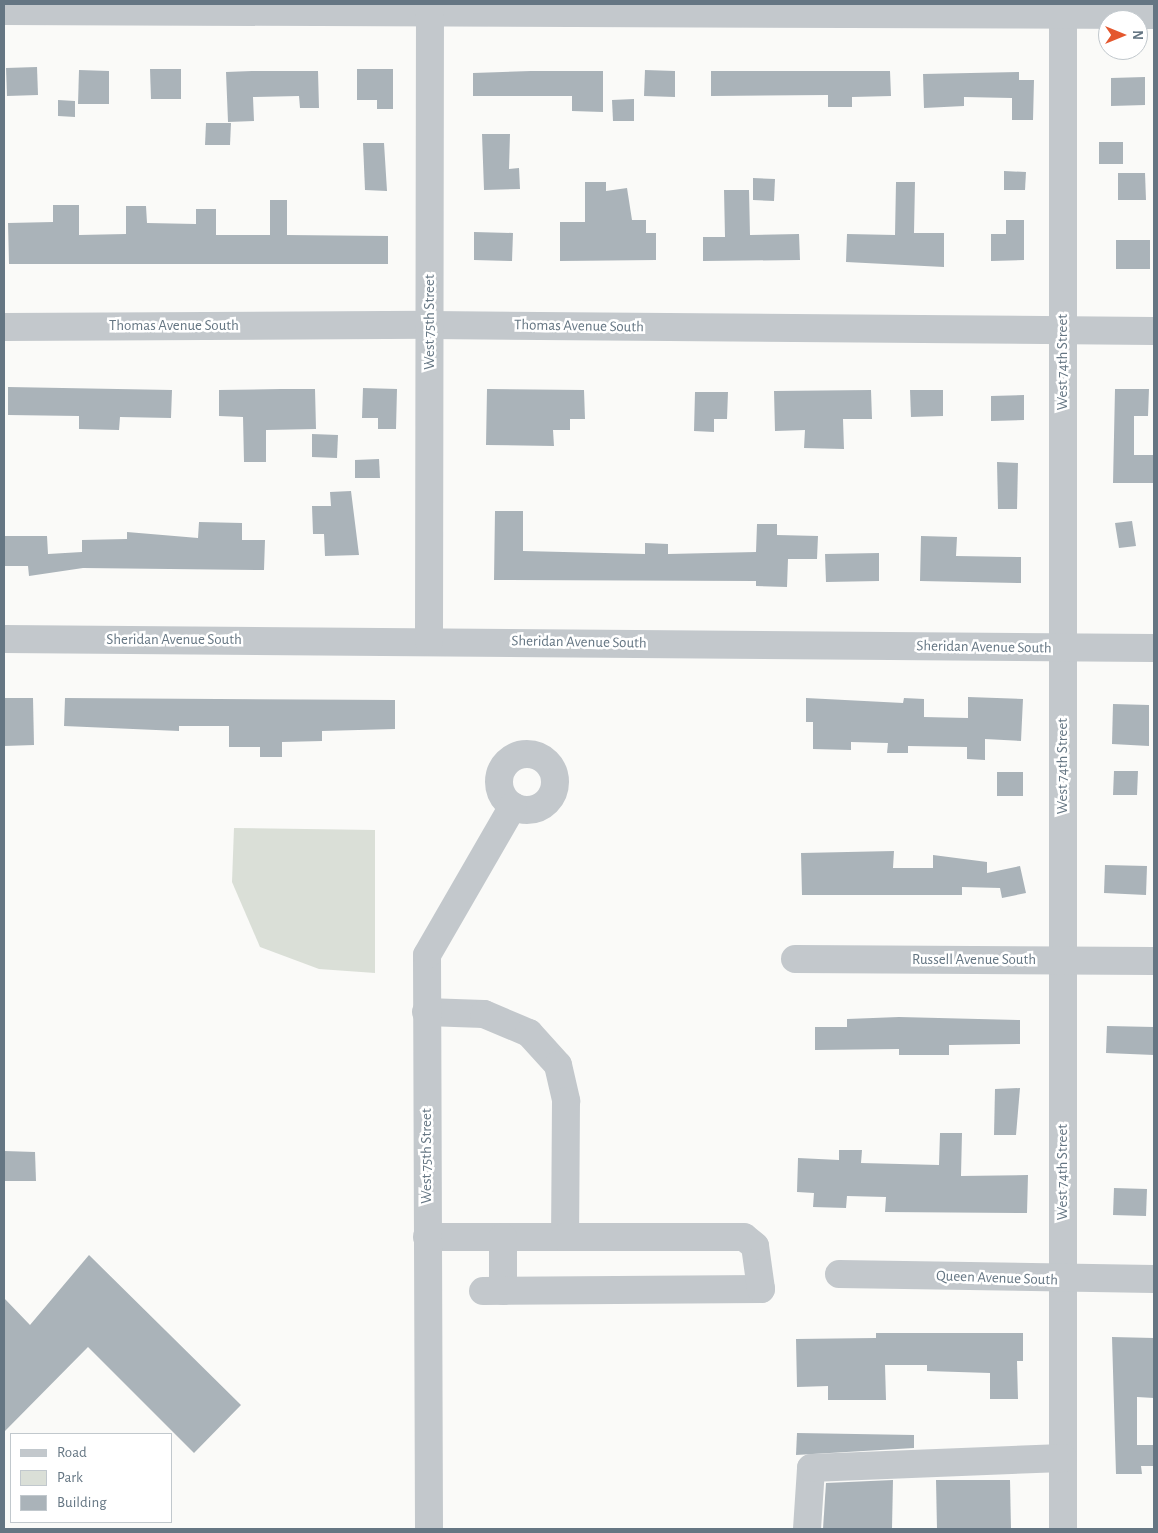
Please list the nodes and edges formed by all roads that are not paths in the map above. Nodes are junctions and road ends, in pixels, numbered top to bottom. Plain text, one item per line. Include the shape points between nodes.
1 (430, 8) edge
2 (1063, 9) edge
3 (4, 11) edge
4 (1154, 14) edge
5 (430, 325) junction
6 (4, 327) edge
7 (1063, 331) junction
8 (1154, 331) edge
9 (4, 639) edge
10 (429, 641) junction
11 (1063, 648) junction
12 (1154, 648) edge
13 (513, 806) dead end
14 (795, 959) dead end
15 (1063, 961) junction
16 (1154, 961) edge
17 (426, 1012) junction
18 (427, 1237) junction
19 (503, 1237) junction
20 (565, 1237) junction
21 (839, 1274) dead end
22 (1154, 1279) edge
23 (1063, 1280) junction
24 (1063, 1458) junction
25 (429, 1529) edge
26 (807, 1529) edge
27 (1063, 1529) edge

1 - 2 street
1 - 3 street
1 - 5 street, West 75th Street
2 - 4 street
2 - 7 street, West 74th Street
5 - 6 street, Thomas Avenue South
5 - 7 street, Thomas Avenue South
5 - 10 street, West 75th Street
7 - 8 street, Thomas Avenue South
7 - 11 street, West 74th Street
9 - 10 street, Sheridan Avenue South
10 - 11 street, Sheridan Avenue South
11 - 12 street, Sheridan Avenue South
11 - 15 street, West 74th Street
13 - 17 street, West 75th Street via 427,955
14 - 15 street, Russell Avenue South
15 - 16 street, Russell Avenue South
15 - 23 street, West 74th Street
17 - 18 street, West 75th Street
17 - 20 street via 468,1012 500,1019 529,1033 558,1065 566,1100
18 - 19 street
18 - 25 street, West 75th Street
19 - 20 street
19 - 20 street via 493,1290 761,1289 755,1246 744,1237
21 - 23 street, Queen Avenue South
22 - 23 street, Queen Avenue South
23 - 24 street, West 74th Street
24 - 26 street via 811,1468
24 - 27 street, West 74th Street

